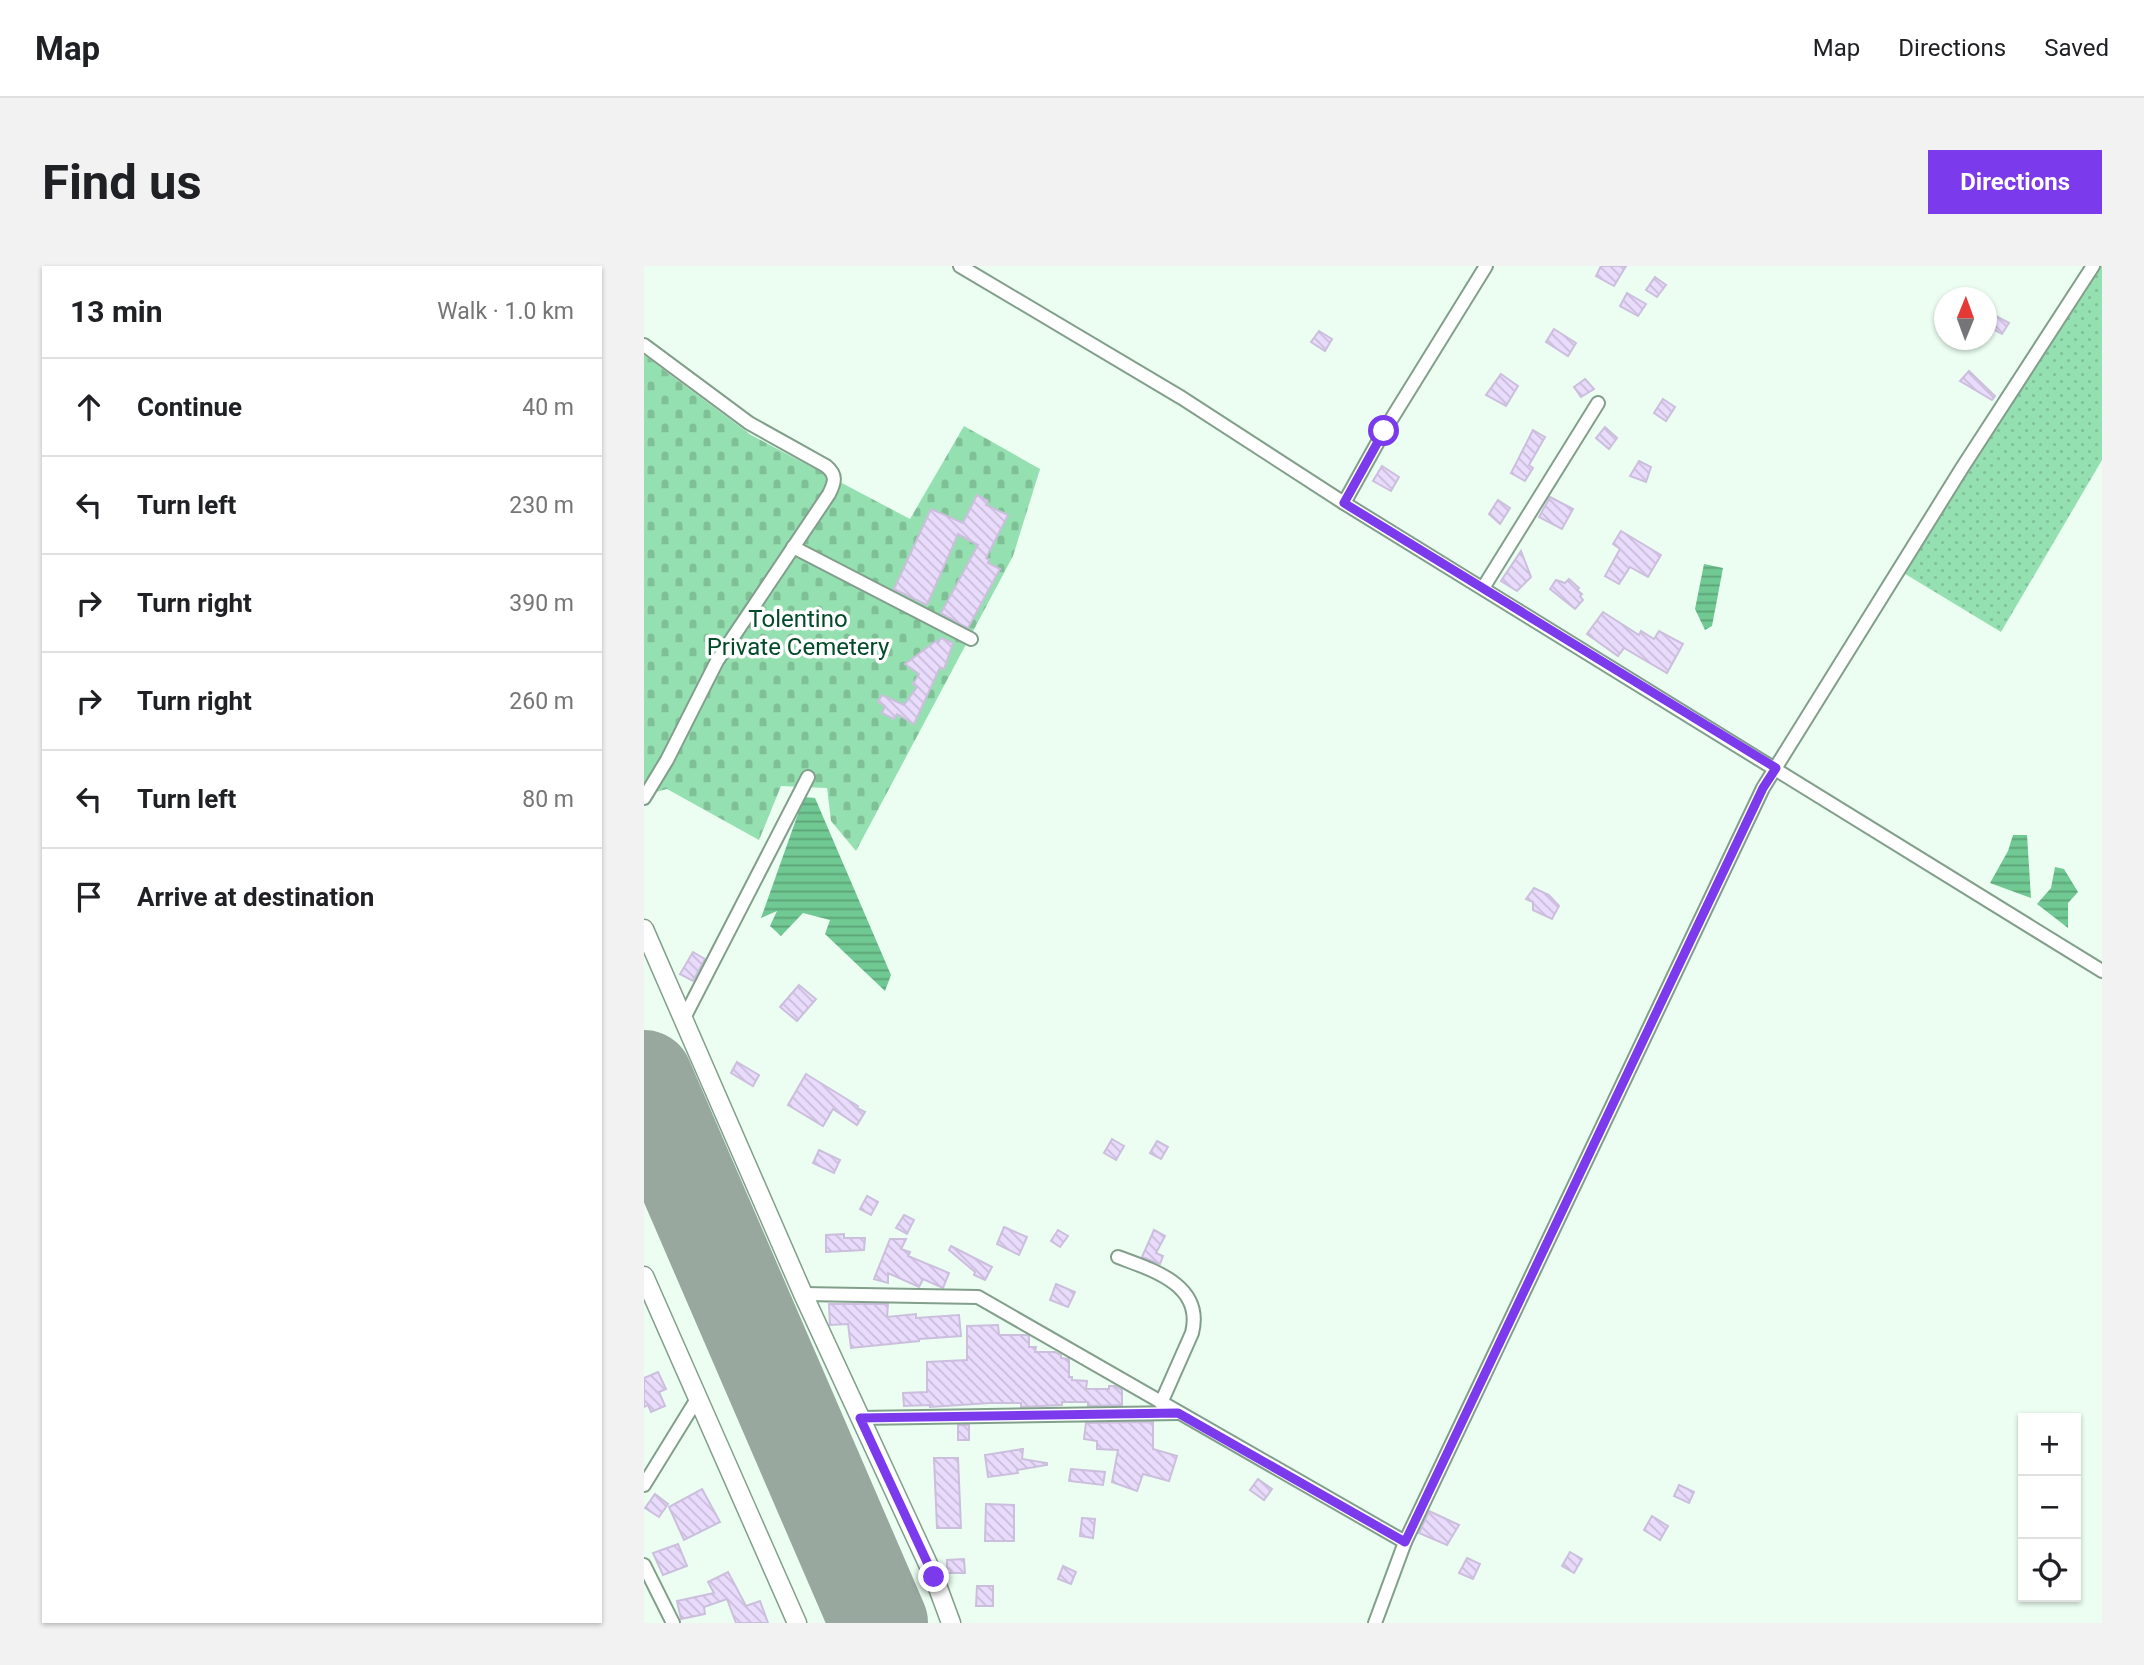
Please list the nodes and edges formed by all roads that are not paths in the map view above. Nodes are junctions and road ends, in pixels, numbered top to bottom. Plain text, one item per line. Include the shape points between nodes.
1 (960, 266) edge
2 (1486, 266) edge
3 (2093, 266) edge
4 (644, 345) edge
5 (1598, 402) dead end
6 (1344, 503) junction
7 (793, 547) junction
8 (1483, 588) junction
9 (971, 639) dead end
10 (1776, 768) junction
11 (808, 777) dead end
12 (644, 798) edge
13 (644, 929) edge
14 (2102, 971) edge
15 (683, 1020) junction
16 (1118, 1257) dead end
17 (644, 1276) edge
18 (803, 1294) junction
19 (698, 1399) junction
20 (1161, 1403) junction
21 (1178, 1413) junction
22 (860, 1418) junction
23 (644, 1485) edge
24 (1405, 1542) junction
25 (644, 1565) edge
26 (673, 1623) edge
27 (797, 1623) edge
28 (951, 1623) edge
29 (1375, 1623) edge

1 - 6 street via 1182,398
2 - 6 street
3 - 10 street
4 - 7 street via 749,423 831,470 835,482 830,494
5 - 8 street
6 - 8 street
7 - 9 street
7 - 12 street via 717,661
8 - 10 street
10 - 14 street
10 - 24 street
11 - 15 street
13 - 15 street
15 - 18 street
16 - 20 street via 1167,1277 1194,1309 1192,1333
17 - 19 street
18 - 20 street via 978,1297
18 - 22 street
19 - 23 street
19 - 27 street
20 - 21 street
21 - 22 street
21 - 24 street
22 - 28 street
24 - 29 street
25 - 26 street

